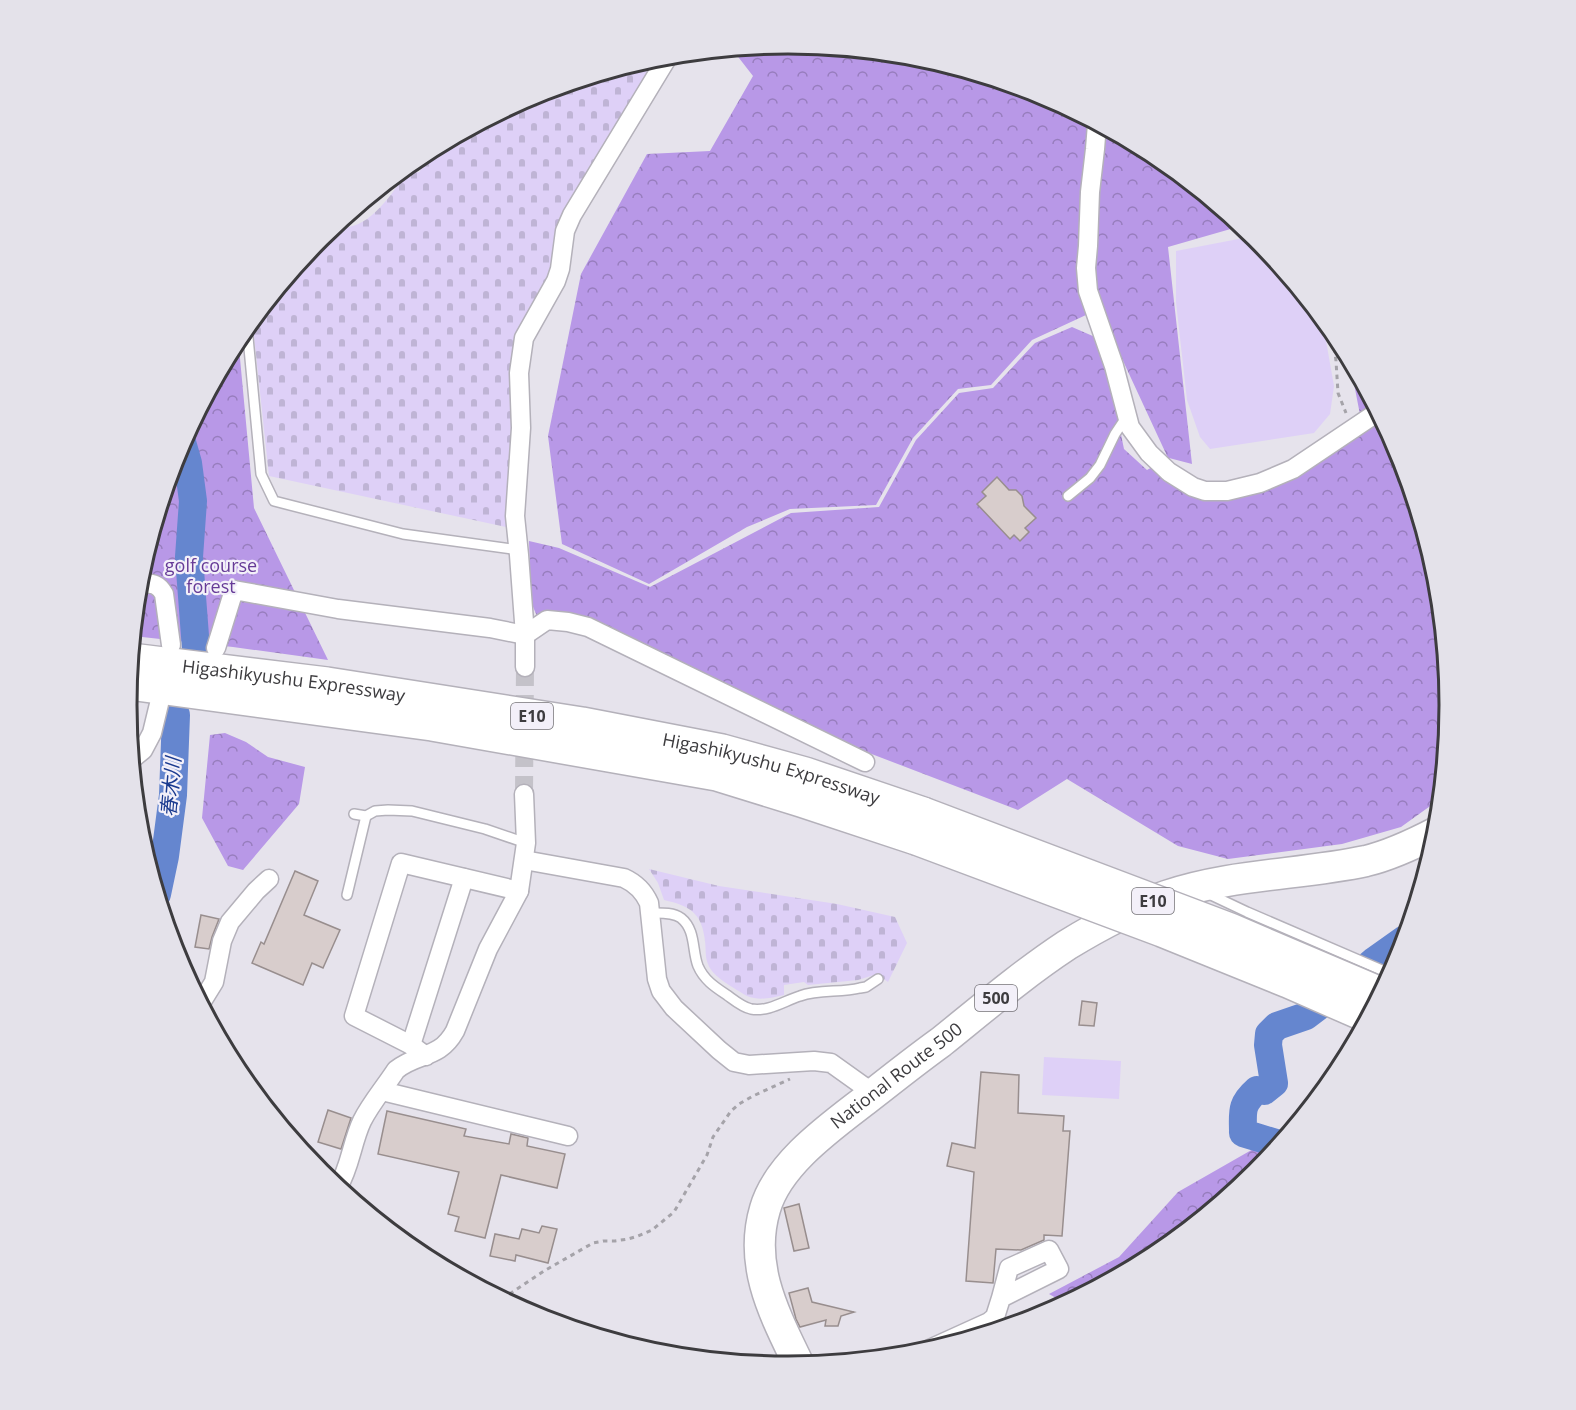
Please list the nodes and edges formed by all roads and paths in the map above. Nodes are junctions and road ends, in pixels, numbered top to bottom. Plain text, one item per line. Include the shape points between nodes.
1 (662, 67) edge
2 (1096, 132) edge
3 (248, 341) edge
4 (1335, 352) edge
5 (1127, 416) junction
6 (1372, 416) edge
7 (1352, 429) junction
8 (1068, 496) dead end
9 (519, 550) junction
10 (149, 584) edge
11 (525, 635) junction
12 (171, 645) dead end
13 (216, 648) dead end
14 (138, 661) edge
15 (525, 667) tunnel mouth
16 (137, 684) edge
17 (159, 704) dead end
18 (139, 754) edge
19 (865, 762) dead end
20 (524, 794) tunnel mouth
21 (354, 814) dead end
22 (366, 816) junction
23 (920, 826) junction
24 (1425, 838) edge
25 (525, 852) junction
26 (464, 878) junction
27 (269, 879) dead end
28 (1196, 887) junction
29 (519, 891) junction
30 (346, 895) dead end
31 (650, 913) junction
32 (1380, 975) edge
33 (1379, 977) edge
34 (878, 979) dead end
35 (205, 996) edge
36 (1361, 1013) edge
37 (411, 1045) junction
38 (426, 1056) junction
39 (814, 1061) junction
40 (382, 1090) junction
41 (873, 1093) junction
42 (568, 1136) dead end
43 (343, 1179) edge
44 (511, 1294) edge
45 (1001, 1299) dead end
46 (978, 1327) edge
47 (795, 1356) edge

1 - 9 street via 572,215 565,231 556,281 524,338 519,373 521,428 515,516
2 - 5 street via 1086,268 1088,291
3 - 9 lane via 261,474 274,501 403,534
4 - 7 path via 1338,393
5 - 7 street via 1135,435 1169,472 1193,487 1216,492 1278,476
5 - 8 lane via 1100,465
6 - 7 street
9 - 11 street
10 - 12 street via 155,584 164,594
11 - 13 street via 234,590
11 - 15 street
11 - 19 street via 547,620 588,627
14 - 23 highway, Higashikyushu Expressway / E10 via 327,684 699,746 805,774
16 - 23 highway, Higashikyushu Expressway / E10 via 432,724 717,774 801,800
17 - 18 street via 152,733
20 - 25 street
21 - 22 lane
22 - 25 lane via 388,810 423,812 485,830
22 - 30 lane
23 - 33 highway, Higashikyushu Expressway / E10, bridge
23 - 36 highway, Higashikyushu Expressway / E10, bridge
24 - 28 highway, National Route 500 / 500 via 1366,861
25 - 29 street
25 - 31 street via 624,878 646,898
26 - 29 street
26 - 37 street
26 - 37 street via 400,863 354,1016
27 - 35 street via 230,922 214,982
28 - 32 lane via 1347,954
28 - 41 highway, National Route 500 / 500 via 1136,908 1070,944
29 - 38 street via 488,949 451,1038 440,1050
31 - 34 lane via 681,918 692,934 696,960 705,978 752,1009 776,1006 807,994 866,987
31 - 39 street via 661,991 718,1050 734,1062 748,1065
37 - 38 street
38 - 40 street via 396,1070
39 - 41 street via 831,1063
39 - 44 path via 811,1069 753,1096 731,1111 674,1212 652,1230 593,1243
40 - 42 street
40 - 43 street via 362,1122
41 - 47 highway, National Route 500 / 500 via 803,1153 778,1182 765,1208 759,1244 762,1275
45 - 46 street via 995,1317

